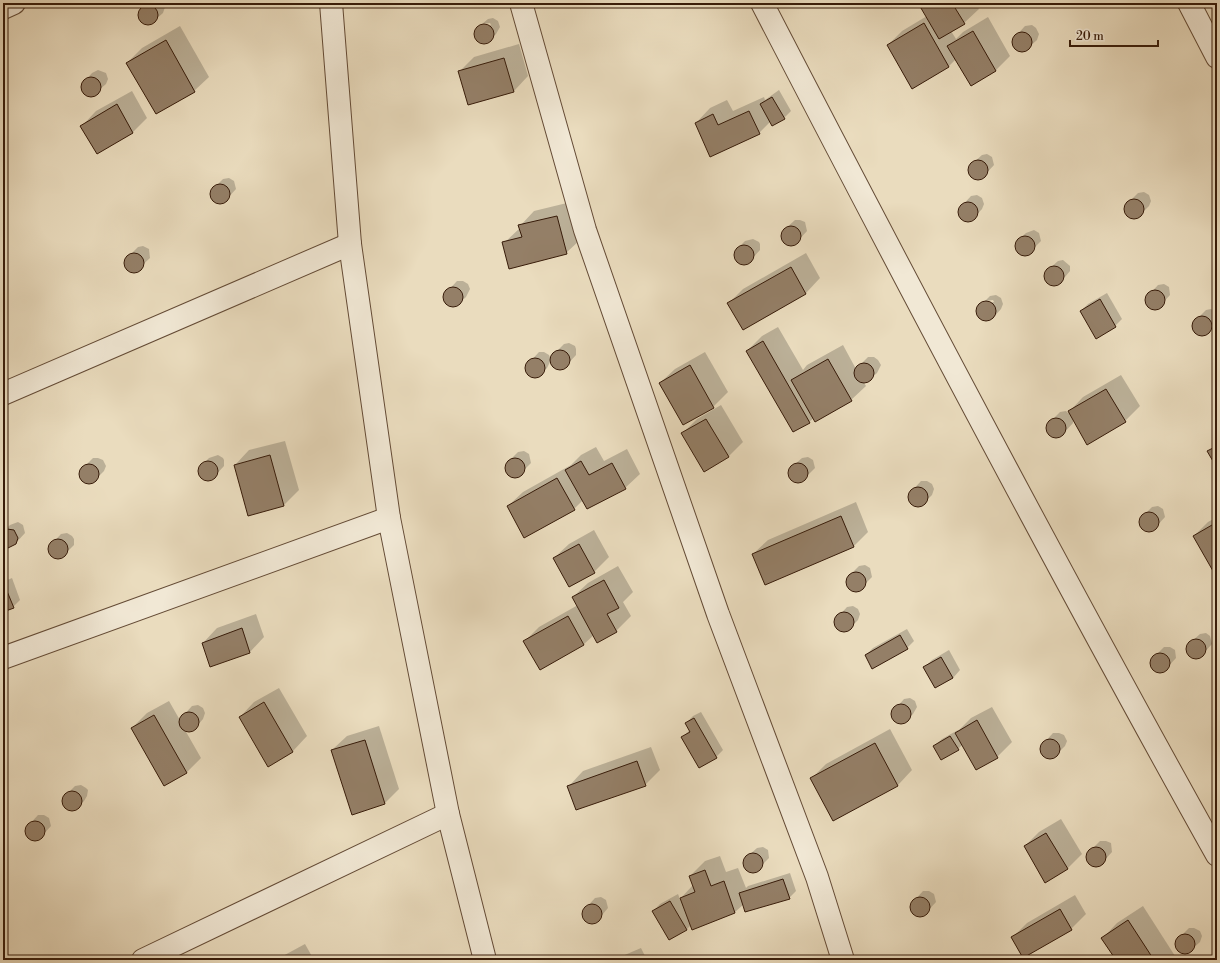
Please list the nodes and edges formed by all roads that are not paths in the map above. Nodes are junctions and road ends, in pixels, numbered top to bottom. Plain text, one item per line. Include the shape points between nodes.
1 (14, 3) edge
2 (331, 3) edge
3 (521, 3) edge
4 (762, 3) edge
5 (1189, 3) edge
6 (3, 8) edge
7 (1217, 57) edge
8 (350, 244) junction
9 (3, 394) edge
10 (389, 518) junction
11 (3, 658) edge
12 (448, 814) junction
13 (1217, 855) edge
14 (143, 960) edge
15 (485, 960) edge
16 (843, 960) edge

1 - 6 street
2 - 8 street
3 - 16 street via 585,230 718,614 817,877
4 - 13 street via 896,262
5 - 7 street
8 - 9 street
8 - 10 street
10 - 11 street
10 - 12 street
12 - 14 street
12 - 15 street

